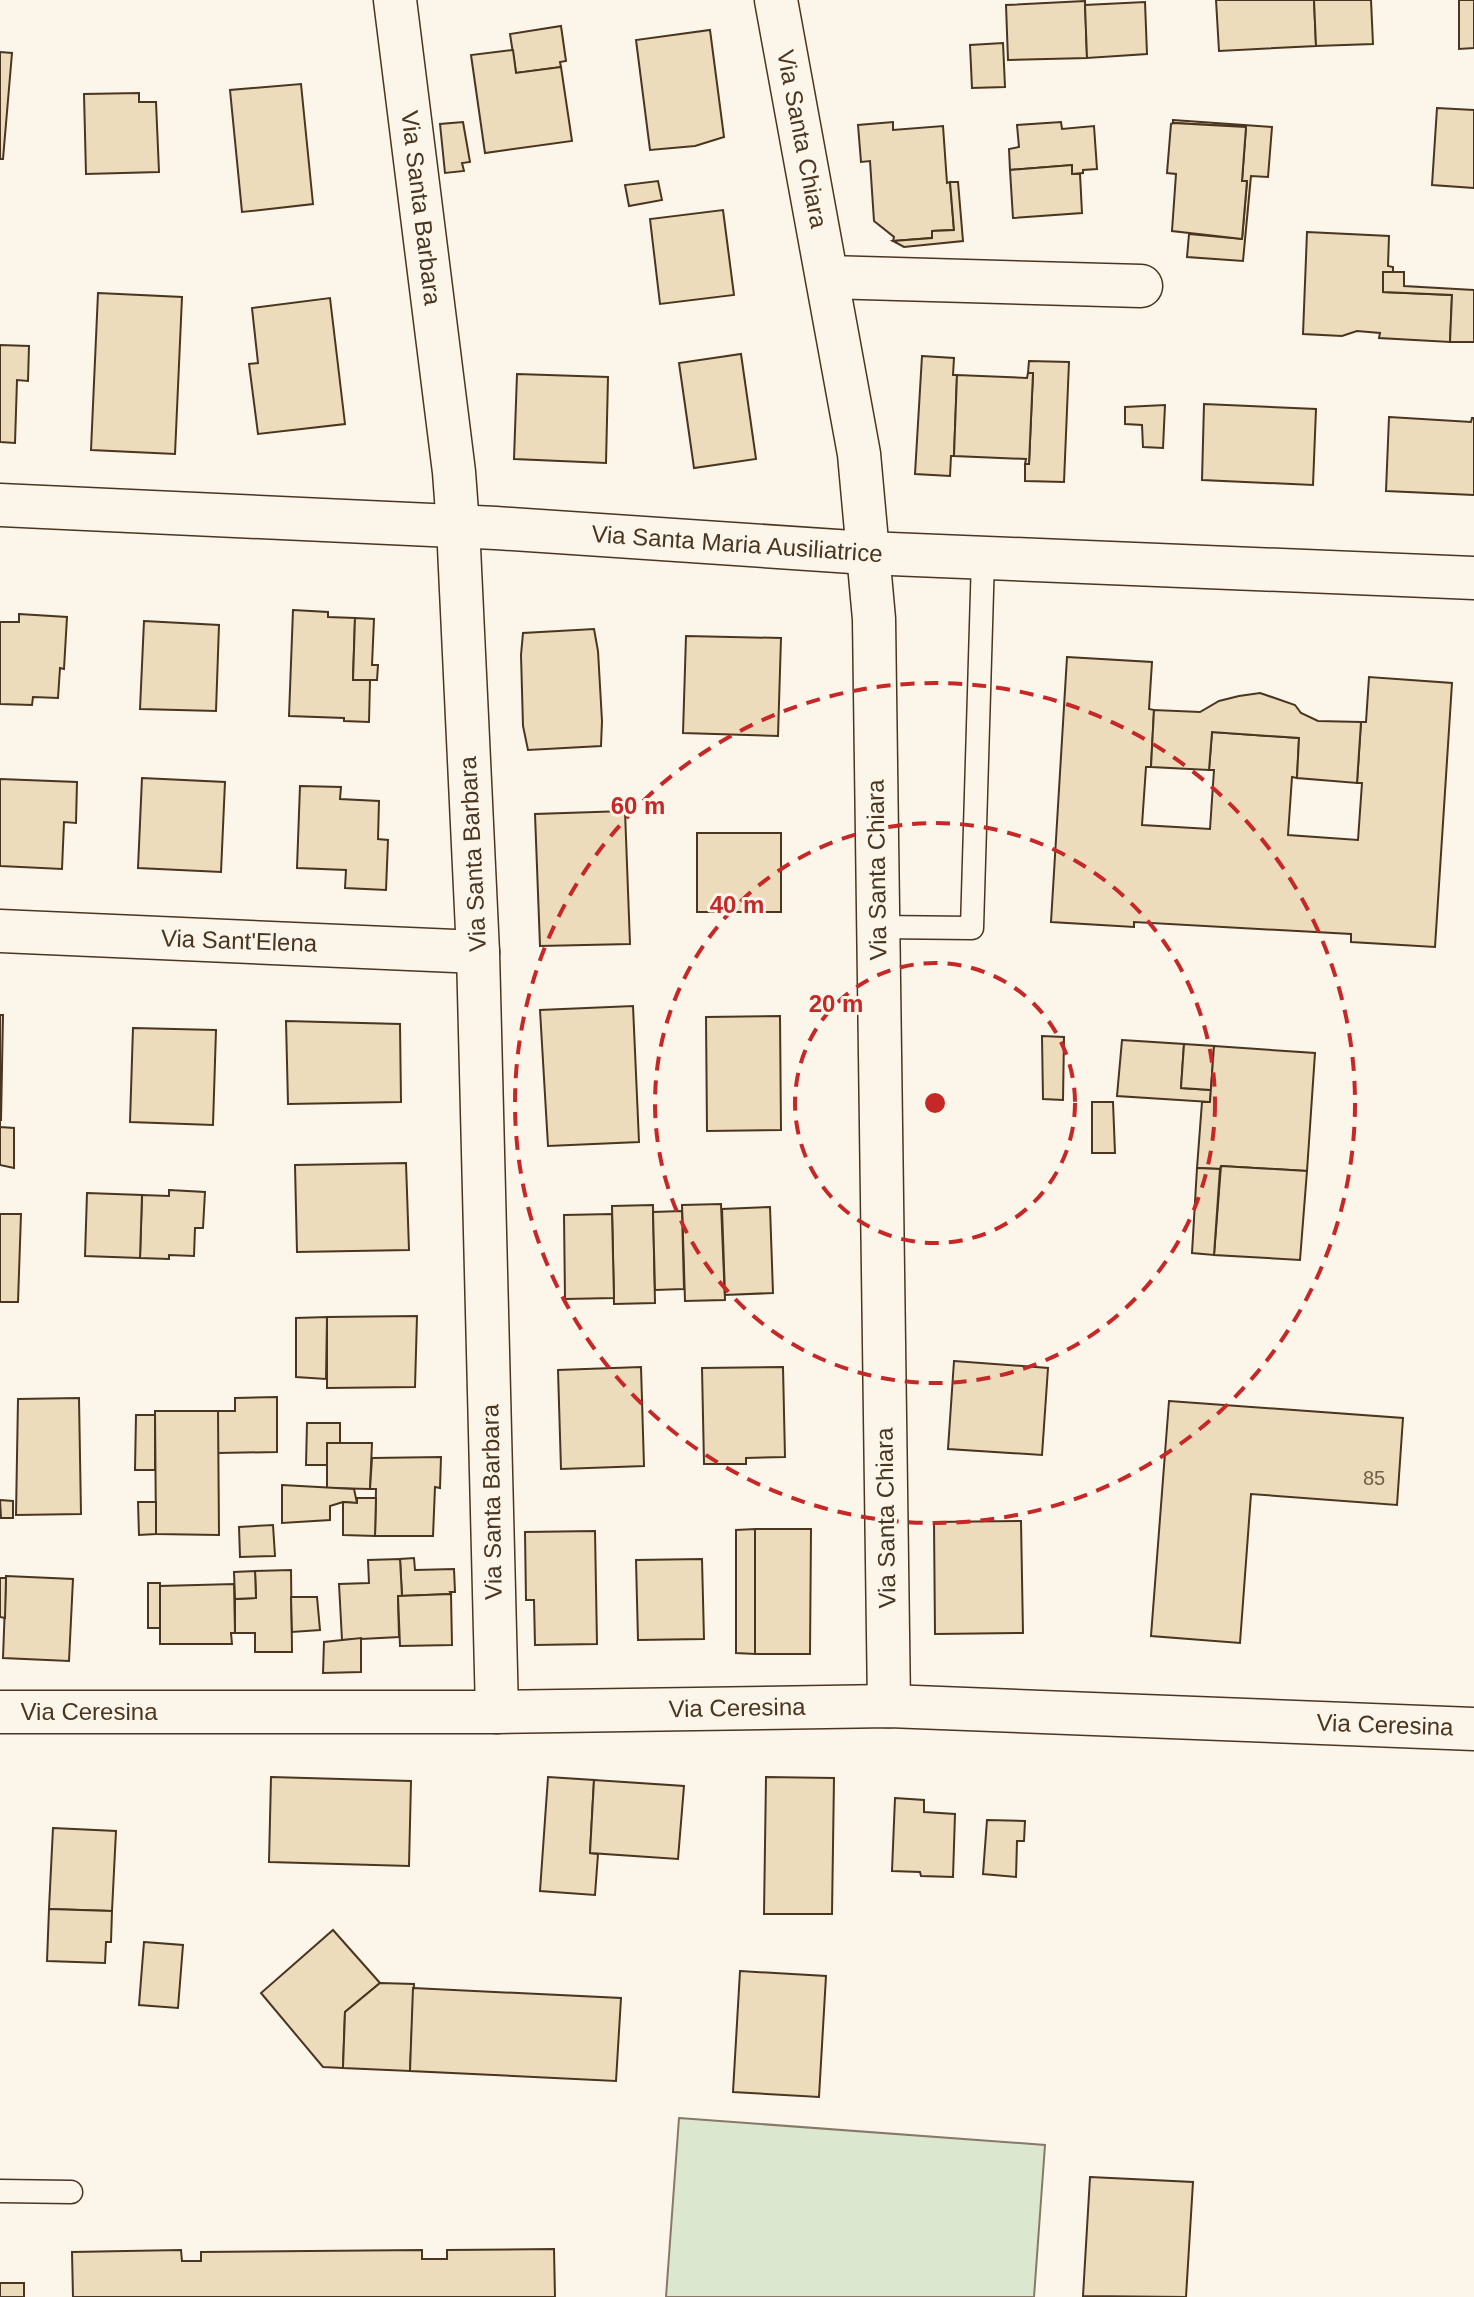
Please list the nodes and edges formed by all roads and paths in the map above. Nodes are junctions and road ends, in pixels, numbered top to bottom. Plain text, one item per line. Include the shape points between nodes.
1 (395, 0) edge
2 (776, 0) edge
3 (828, 277) junction
4 (1141, 286) dead end
5 (0, 505) edge
6 (458, 526) junction
7 (867, 553) junction
8 (983, 558) junction
9 (1474, 578) edge
10 (878, 927) junction
11 (0, 931) edge
12 (478, 952) junction
13 (889, 1706) junction
14 (15, 1712) edge
15 (497, 1712) junction
16 (1474, 1729) edge
17 (0, 2191) edge
18 (71, 2192) dead end

1 - 6 street, Via Santa Barbara
2 - 3 street, Via Santa Chiara
3 - 4 street
3 - 7 street, Via Santa Chiara via 859,454
5 - 6 street, Via Santa Maria Ausiliatrice
6 - 7 street, Via Santa Maria Ausiliatrice
6 - 12 street, Via Santa Barbara
7 - 8 street, Via Santa Maria Ausiliatrice
7 - 10 street, Via Santa Chiara via 874,619
8 - 9 street, Via Santa Maria Ausiliatrice
8 - 10 lane via 972,928
10 - 13 street, Via Santa Chiara
11 - 12 street, Via Sant'Elena
12 - 15 street, Via Santa Barbara
13 - 15 street, Via Ceresina
13 - 16 street, Via Ceresina
14 - 15 street, Via Ceresina
17 - 18 lane

